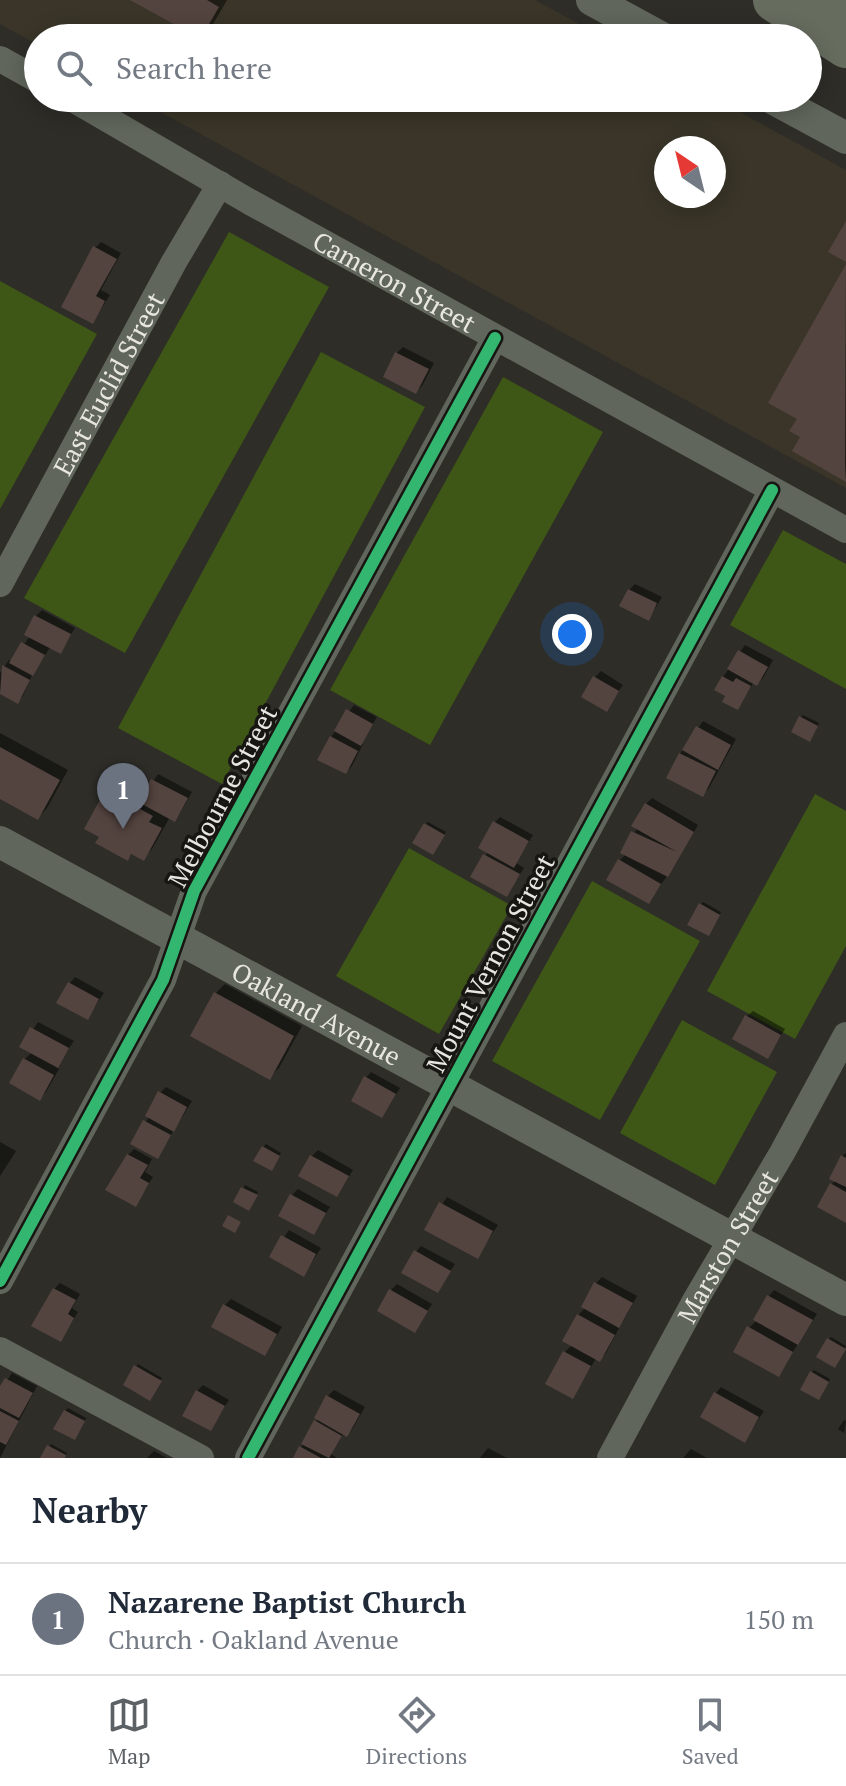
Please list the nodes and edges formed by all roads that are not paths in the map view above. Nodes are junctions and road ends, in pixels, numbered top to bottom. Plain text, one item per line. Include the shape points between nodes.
1 (592, 0) edge
2 (775, 0) edge
3 (831, 0) edge
4 (846, 8) edge
5 (636, 24) edge
6 (812, 24) edge
7 (822, 30) edge
8 (846, 46) edge
9 (0, 59) edge
10 (24, 72) edge
11 (95, 112) edge
12 (798, 112) edge
13 (846, 138) edge
14 (220, 184) junction
15 (495, 338) junction
16 (772, 490) junction
17 (846, 530) edge
18 (0, 584) edge
19 (0, 842) edge
20 (177, 938) junction
21 (846, 1035) edge
22 (450, 1085) junction
23 (733, 1238) junction
24 (0, 1281) edge
25 (846, 1300) edge
26 (0, 1350) edge
27 (201, 1458) edge
28 (248, 1458) edge
29 (610, 1458) edge

1 - 5 street
2 - 6 highway
3 - 4 highway
7 - 8 highway
9 - 10 street
11 - 14 street, Cameron Street
12 - 13 street
14 - 15 street, Cameron Street
14 - 18 street, East Euclid Street
15 - 16 street, Cameron Street
15 - 20 street, Melbourne Street via 194,891
16 - 17 street, Cameron Street
16 - 22 street, Mount Vernon Street
19 - 20 street, Oakland Avenue
20 - 22 street, Oakland Avenue
20 - 24 street, Melbourne Street via 163,980
21 - 23 street, Marston Street
22 - 23 street, Oakland Avenue
22 - 28 street, Mount Vernon Street
23 - 25 street, Oakland Avenue
23 - 29 street, Marston Street
26 - 27 street

